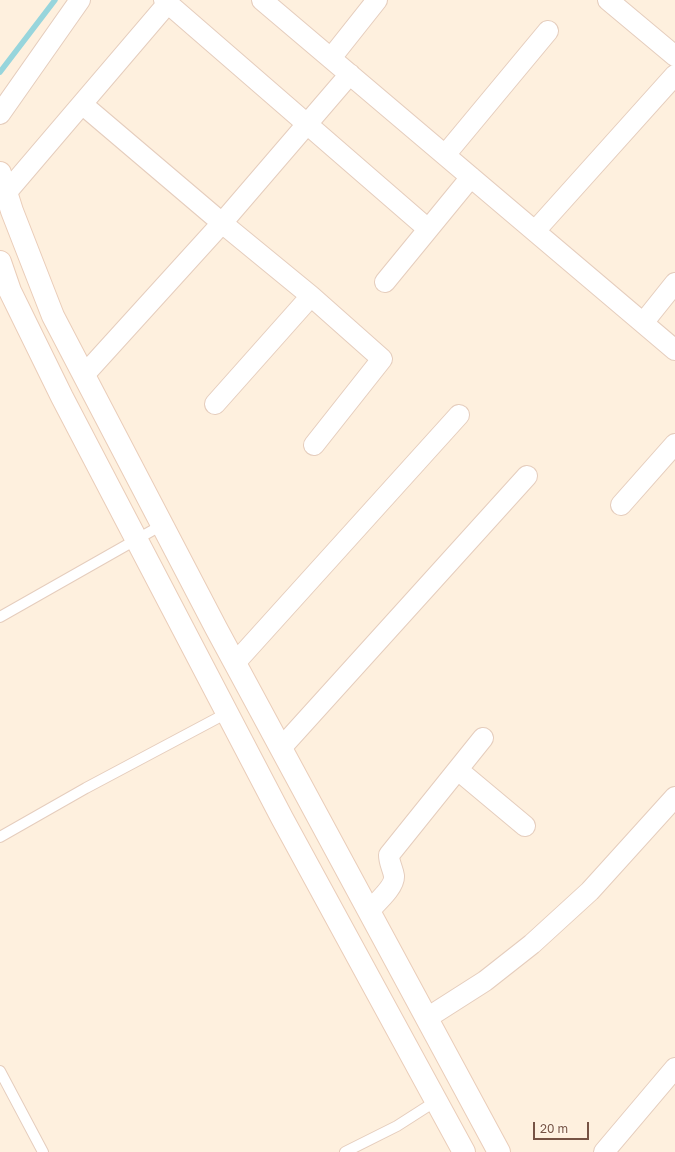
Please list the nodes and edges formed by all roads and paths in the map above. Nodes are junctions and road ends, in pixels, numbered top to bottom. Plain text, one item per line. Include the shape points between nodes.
1 (80, 0) edge
2 (262, 0) edge
3 (377, 0) edge
4 (608, 0) edge
5 (166, 2) edge
6 (548, 31) dead end
7 (675, 56) edge
8 (331, 58) junction
9 (350, 74) junction
10 (675, 75) edge
11 (82, 104) junction
12 (0, 114) edge
13 (307, 124) junction
14 (446, 155) junction
15 (471, 177) junction
16 (3, 183) edge
17 (222, 223) junction
18 (428, 229) junction
19 (535, 231) junction
20 (0, 262) edge
21 (385, 282) dead end
22 (675, 283) edge
23 (310, 296) junction
24 (643, 322) junction
25 (675, 350) edge
26 (84, 375) junction
27 (215, 404) dead end
28 (459, 415) dead end
29 (675, 444) edge
30 (314, 445) dead end
31 (527, 476) dead end
32 (621, 505) dead end
33 (162, 525) junction
34 (136, 540) junction
35 (0, 617) edge
36 (235, 663) junction
37 (227, 713) junction
38 (483, 738) dead end
39 (281, 748) junction
40 (458, 770) junction
41 (675, 797) edge
42 (525, 826) dead end
43 (0, 836) edge
44 (369, 911) junction
45 (427, 1018) junction
46 (675, 1068) edge
47 (0, 1071) edge
48 (436, 1101) junction
49 (43, 1152) edge
50 (345, 1152) edge
51 (464, 1152) edge
52 (499, 1152) edge
53 (604, 1152) edge

1 - 12 street
2 - 8 street
3 - 8 street
4 - 7 street
5 - 11 street
5 - 13 street
6 - 14 street
8 - 9 street
9 - 13 street
9 - 14 street
10 - 19 street
11 - 16 street
11 - 17 street
13 - 17 street
13 - 18 street
14 - 15 street
15 - 18 street
15 - 19 street
16 - 26 main road via 53,316
17 - 23 street
17 - 26 street
18 - 21 street
19 - 24 street
20 - 34 main road via 10,291 58,390
22 - 24 street
23 - 27 street
23 - 30 street via 382,359
24 - 25 street
26 - 33 main road
28 - 36 street
29 - 32 street
31 - 39 street
33 - 34 lane
33 - 36 main road
34 - 35 lane
34 - 37 main road
36 - 39 main road
37 - 43 lane
37 - 48 main road
38 - 40 street
39 - 44 main road
40 - 42 street
40 - 44 street via 389,855 393,883
41 - 45 street via 590,891 532,944 485,981
44 - 45 main road
45 - 52 main road
46 - 53 street
47 - 49 lane
48 - 50 lane via 397,1126
48 - 51 main road

